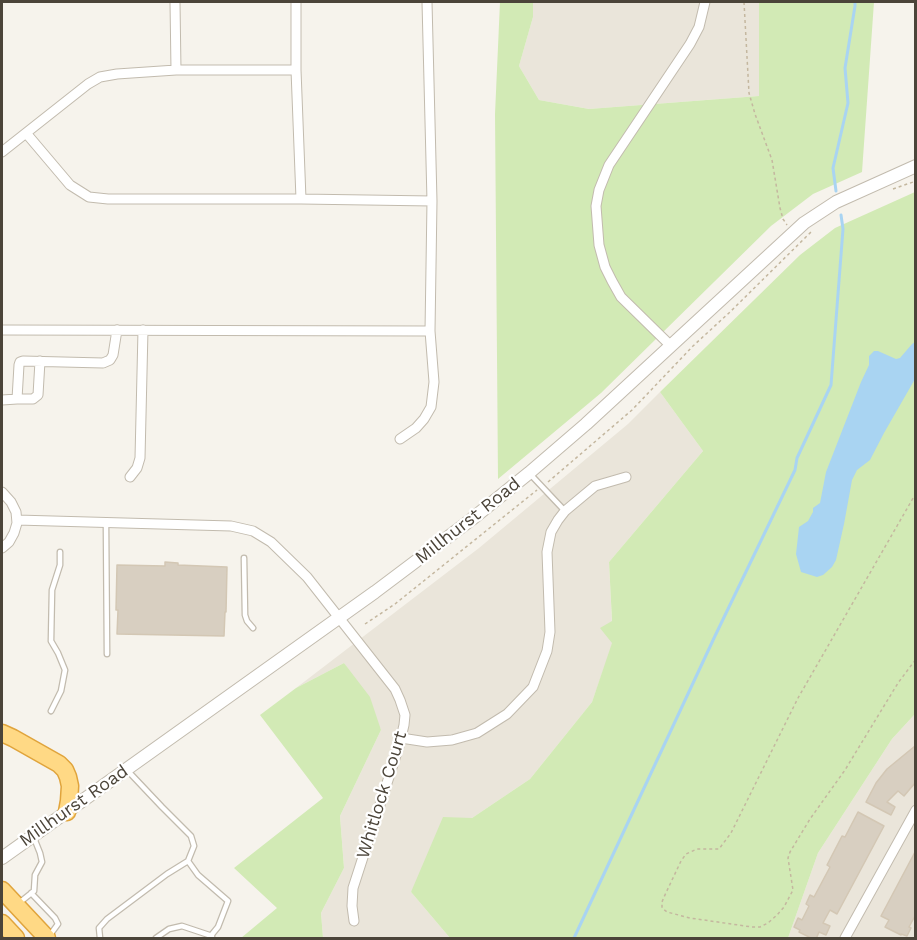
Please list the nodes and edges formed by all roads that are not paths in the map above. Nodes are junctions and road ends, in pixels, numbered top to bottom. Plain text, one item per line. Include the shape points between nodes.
1 (175, 2) edge
2 (296, 2) edge
3 (427, 2) edge
4 (705, 2) edge
5 (176, 70) junction
6 (296, 70) junction
7 (26, 133) junction
8 (2, 152) edge
9 (915, 166) edge
10 (301, 199) junction
11 (432, 201) junction
12 (2, 330) edge
13 (117, 330) junction
14 (143, 330) junction
15 (430, 331) junction
16 (670, 346) junction
17 (40, 361) junction
18 (2, 399) edge
19 (17, 399) junction
20 (400, 439) dead end
21 (529, 473) junction
22 (130, 477) dead end
23 (626, 477) dead end
24 (2, 492) edge
25 (565, 511) junction
26 (16, 520) junction
27 (106, 523) junction
28 (2, 548) edge
29 (60, 552) dead end
30 (244, 558) dead end
31 (339, 617) junction
32 (253, 628) dead end
33 (107, 654) dead end
34 (51, 711) dead end
35 (2, 733) edge
36 (401, 738) junction
37 (126, 769) junction
38 (915, 810) edge
39 (67, 812) junction
40 (32, 835) junction
41 (2, 858) edge
42 (188, 861) junction
43 (2, 890) edge
44 (31, 893) junction
45 (16, 906) junction
46 (354, 921) dead end
47 (2, 924) edge
48 (210, 937) edge
49 (47, 938) edge
50 (8, 939) edge
51 (16, 939) edge
52 (100, 939) edge
53 (156, 939) edge
54 (846, 939) edge

1 - 5 street
2 - 6 street
3 - 11 street
4 - 16 street via 690,44 609,165 596,206 598,245 612,281 621,297
5 - 6 street
5 - 7 street via 100,77
6 - 10 street
7 - 8 street
7 - 10 street via 70,185 89,197
9 - 16 street, Millhurst Road via 822,210
10 - 11 street
11 - 15 street
12 - 13 street
13 - 14 street
13 - 17 street via 113,355 103,363
14 - 15 street
14 - 22 street via 140,458
15 - 20 street via 434,382 431,407 416,428
16 - 21 street, Millhurst Road
17 - 19 street via 38,395
17 - 19 street via 23,361 19,365
18 - 19 street
21 - 25 lane
21 - 31 street, Millhurst Road
23 - 25 street via 595,486
24 - 26 street via 16,512
25 - 36 street via 551,532 550,632 533,687 507,714 477,733 427,742
26 - 27 street, Whitlock Court
26 - 28 street via 14,533
27 - 31 street, Whitlock Court via 231,526 253,531 288,557
27 - 33 lane
29 - 34 lane via 52,590 51,641 65,670 61,691
30 - 32 lane via 244,615
31 - 36 street, Whitlock Court via 398,694 405,715
31 - 37 street, Millhurst Road
35 - 39 highway via 65,770 70,786
36 - 46 street, Whitlock Court via 354,888
37 - 39 street, Millhurst Road
37 - 42 lane via 191,836 194,846
38 - 54 street
39 - 40 street, Millhurst Road
40 - 41 street, Millhurst Road
40 - 44 lane via 42,862
42 - 48 lane via 228,901
42 - 52 lane via 107,919 99,928
43 - 45 highway
44 - 45 lane
44 - 49 lane via 58,924
45 - 49 highway
47 - 50 highway
47 - 51 highway
48 - 53 lane via 182,926 169,929

